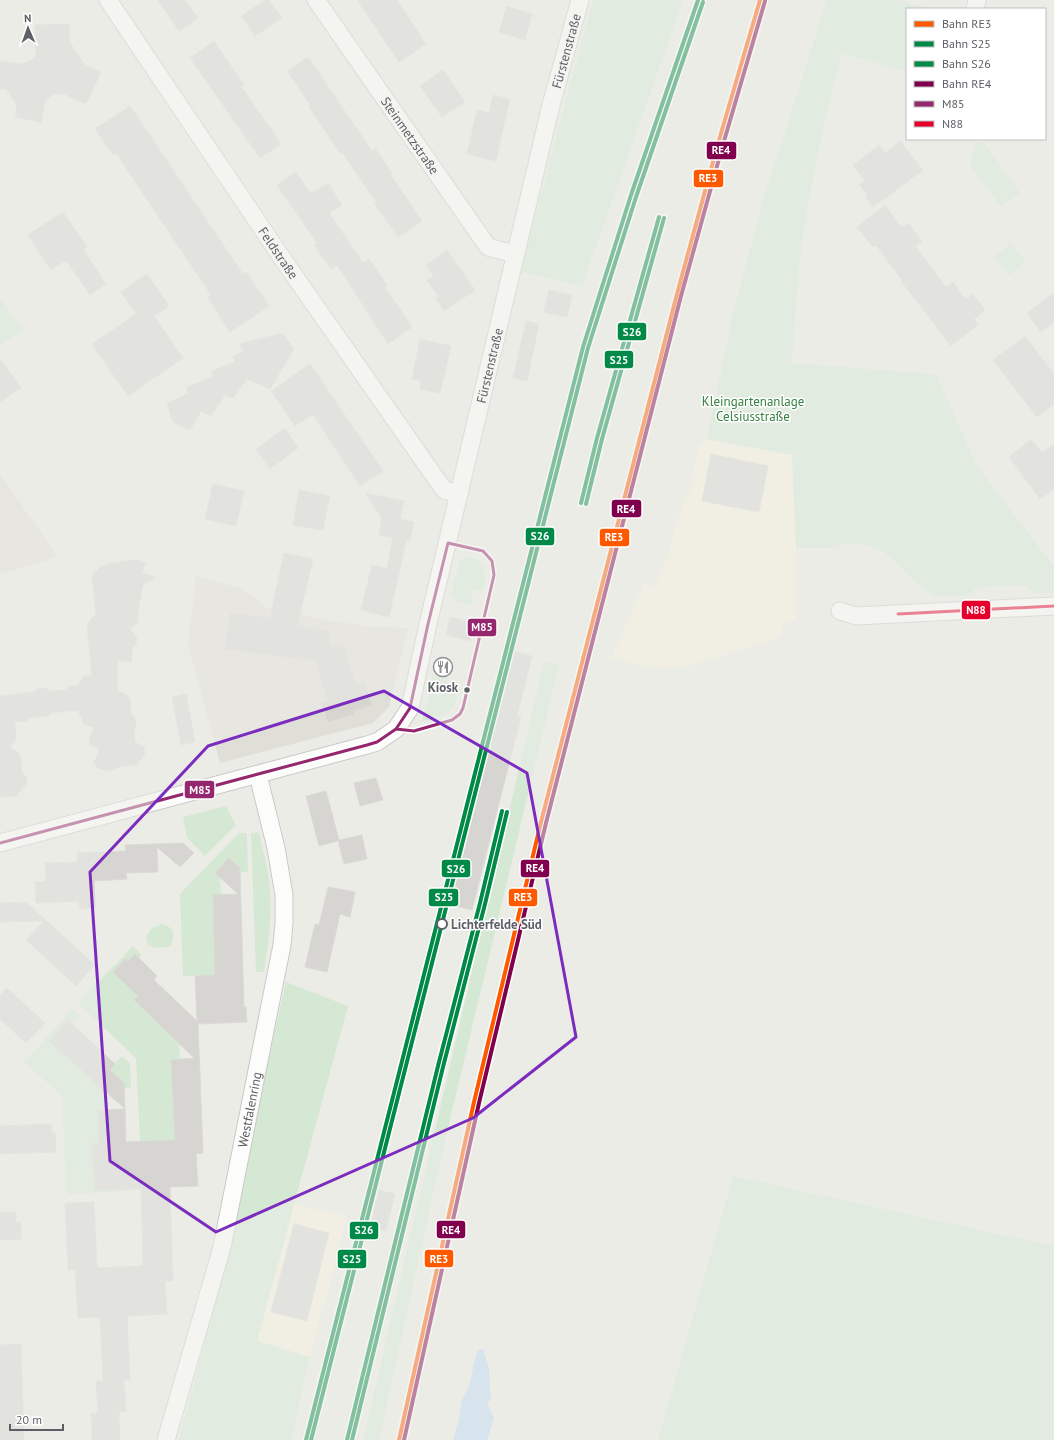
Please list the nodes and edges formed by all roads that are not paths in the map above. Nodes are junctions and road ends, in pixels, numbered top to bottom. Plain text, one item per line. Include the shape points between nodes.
1 (108, 0) edge
2 (316, 0) edge
3 (580, 0) edge
4 (515, 254) junction
5 (459, 494) junction
6 (1054, 606) edge
7 (840, 611) dead end
8 (258, 775) junction
9 (0, 843) edge
10 (166, 1440) edge

1 - 5 street, Feldstraße via 444,490
2 - 4 street, Steinmetzstraße via 488,247
3 - 4 street, Fürstenstraße via 551,105
4 - 5 street, Fürstenstraße
5 - 8 street, Fürstenstraße via 410,708 396,729 367,746
6 - 7 street via 856,616
8 - 9 street
8 - 10 street, Westfalenring via 276,848 284,895 282,945 222,1247

